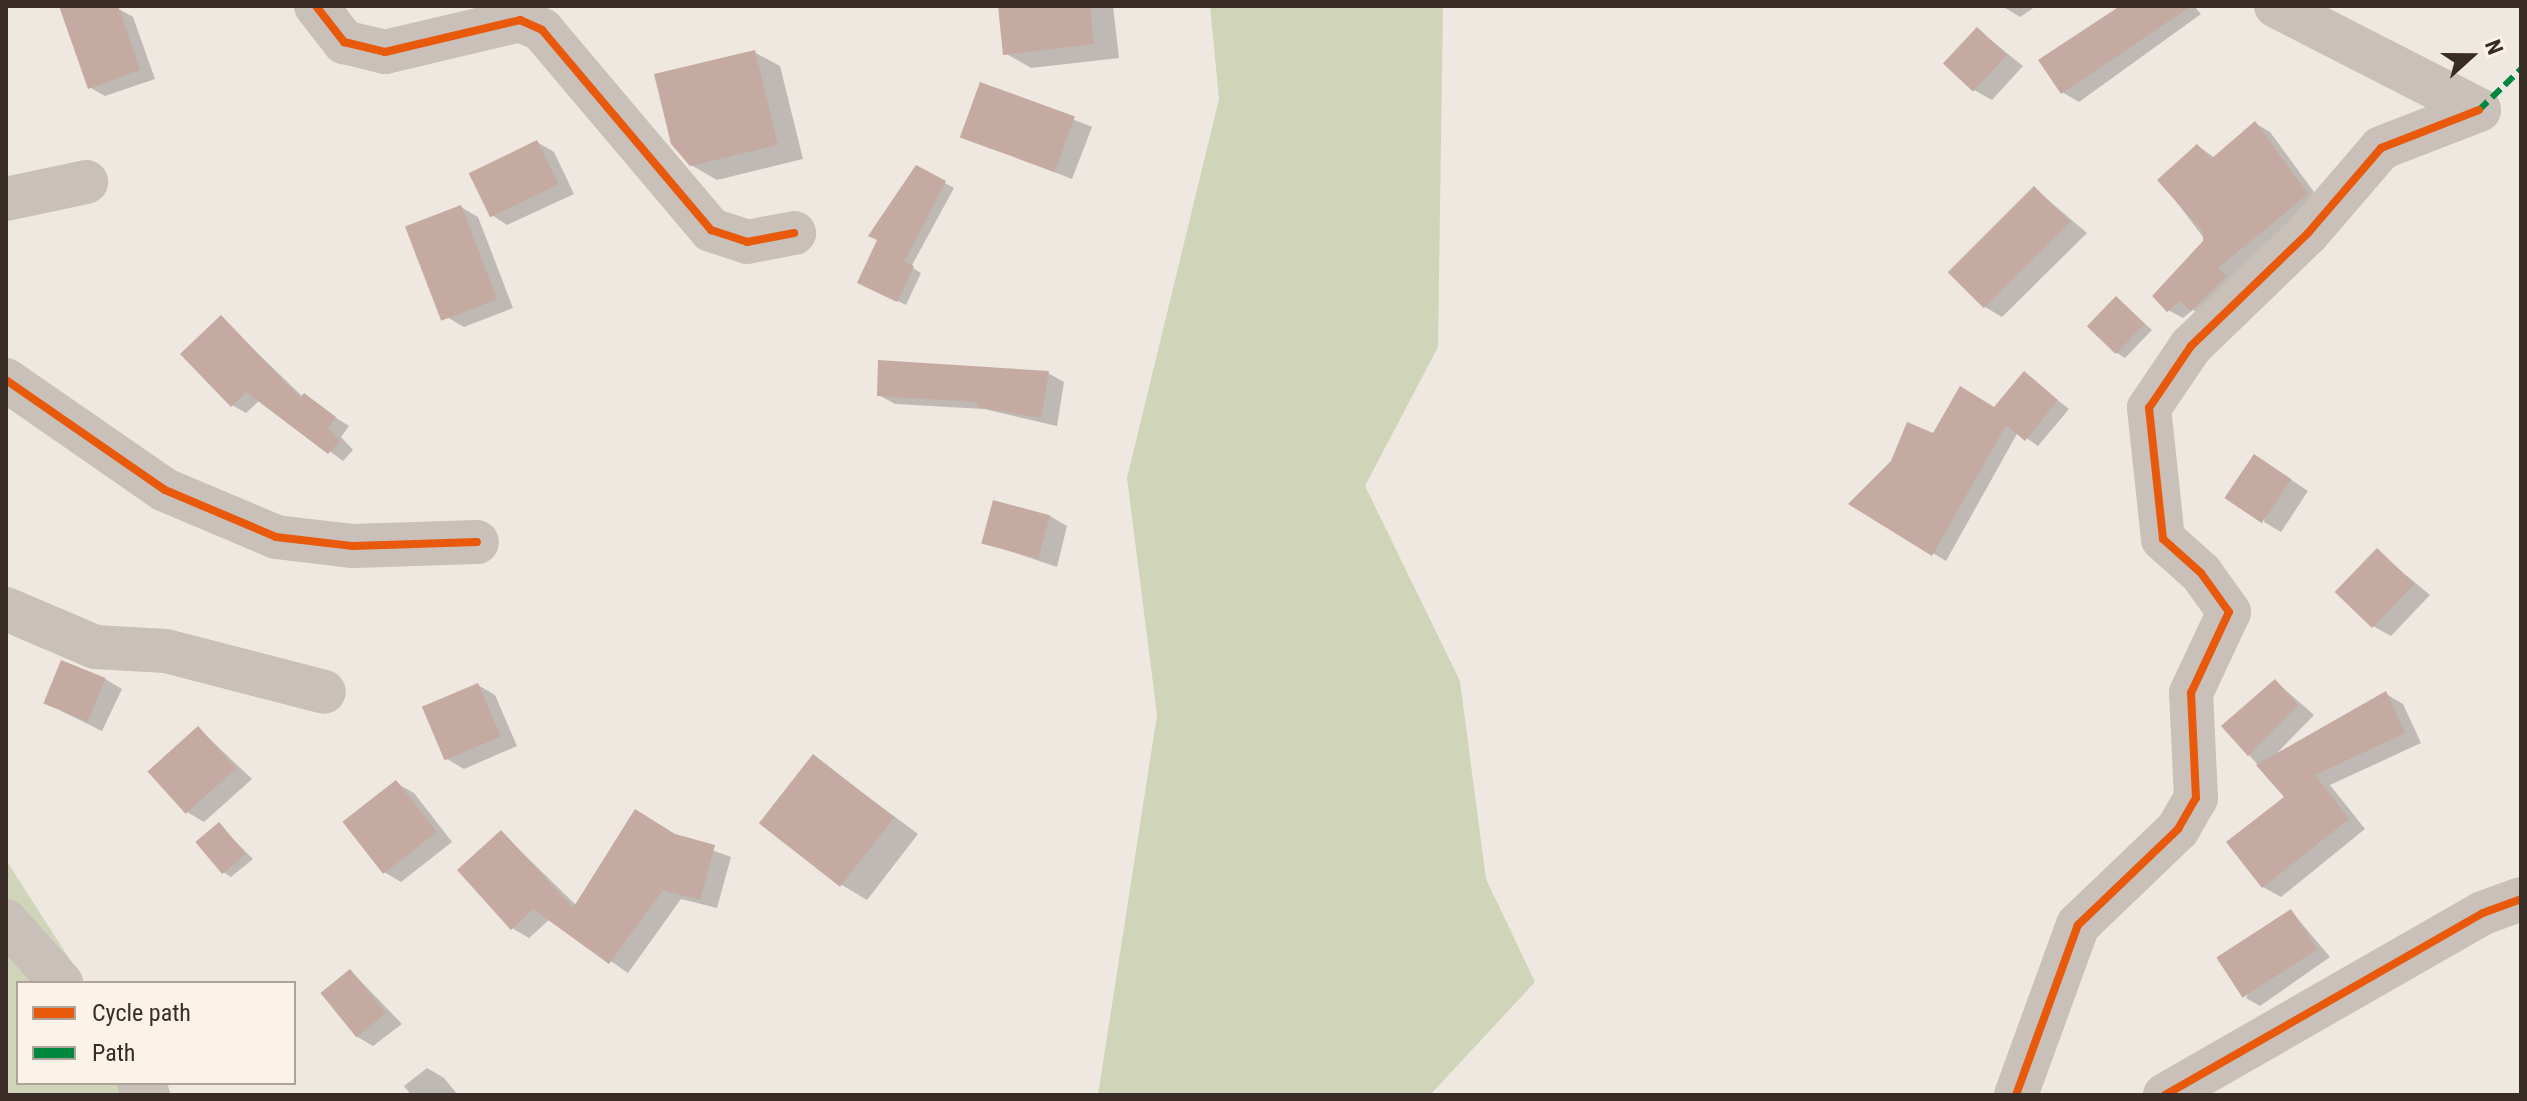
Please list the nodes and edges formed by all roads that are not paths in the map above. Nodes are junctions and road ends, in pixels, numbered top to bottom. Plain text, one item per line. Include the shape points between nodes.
1 (316, 6) edge
2 (2276, 6) edge
3 (86, 182) dead end
4 (6, 199) edge
5 (794, 233) dead end
6 (6, 380) edge
7 (477, 542) dead end
8 (6, 609) edge
9 (324, 692) dead end
10 (2521, 899) edge
11 (6, 921) edge
12 (59, 981) edge
13 (2016, 1095) edge
14 (2165, 1095) edge

1 - 5 street via 344,42 385,52 520,20 542,30 711,230 747,242
2 - 13 street via 2479,110 2381,148 2308,233 2191,346 2149,408 2163,539 2201,573 2229,612 2191,693 2196,798 2178,829 2078,925
3 - 4 street
6 - 7 street via 165,490 276,537 353,546
8 - 9 street via 95,647 166,651
10 - 14 street via 2483,913
11 - 12 street

